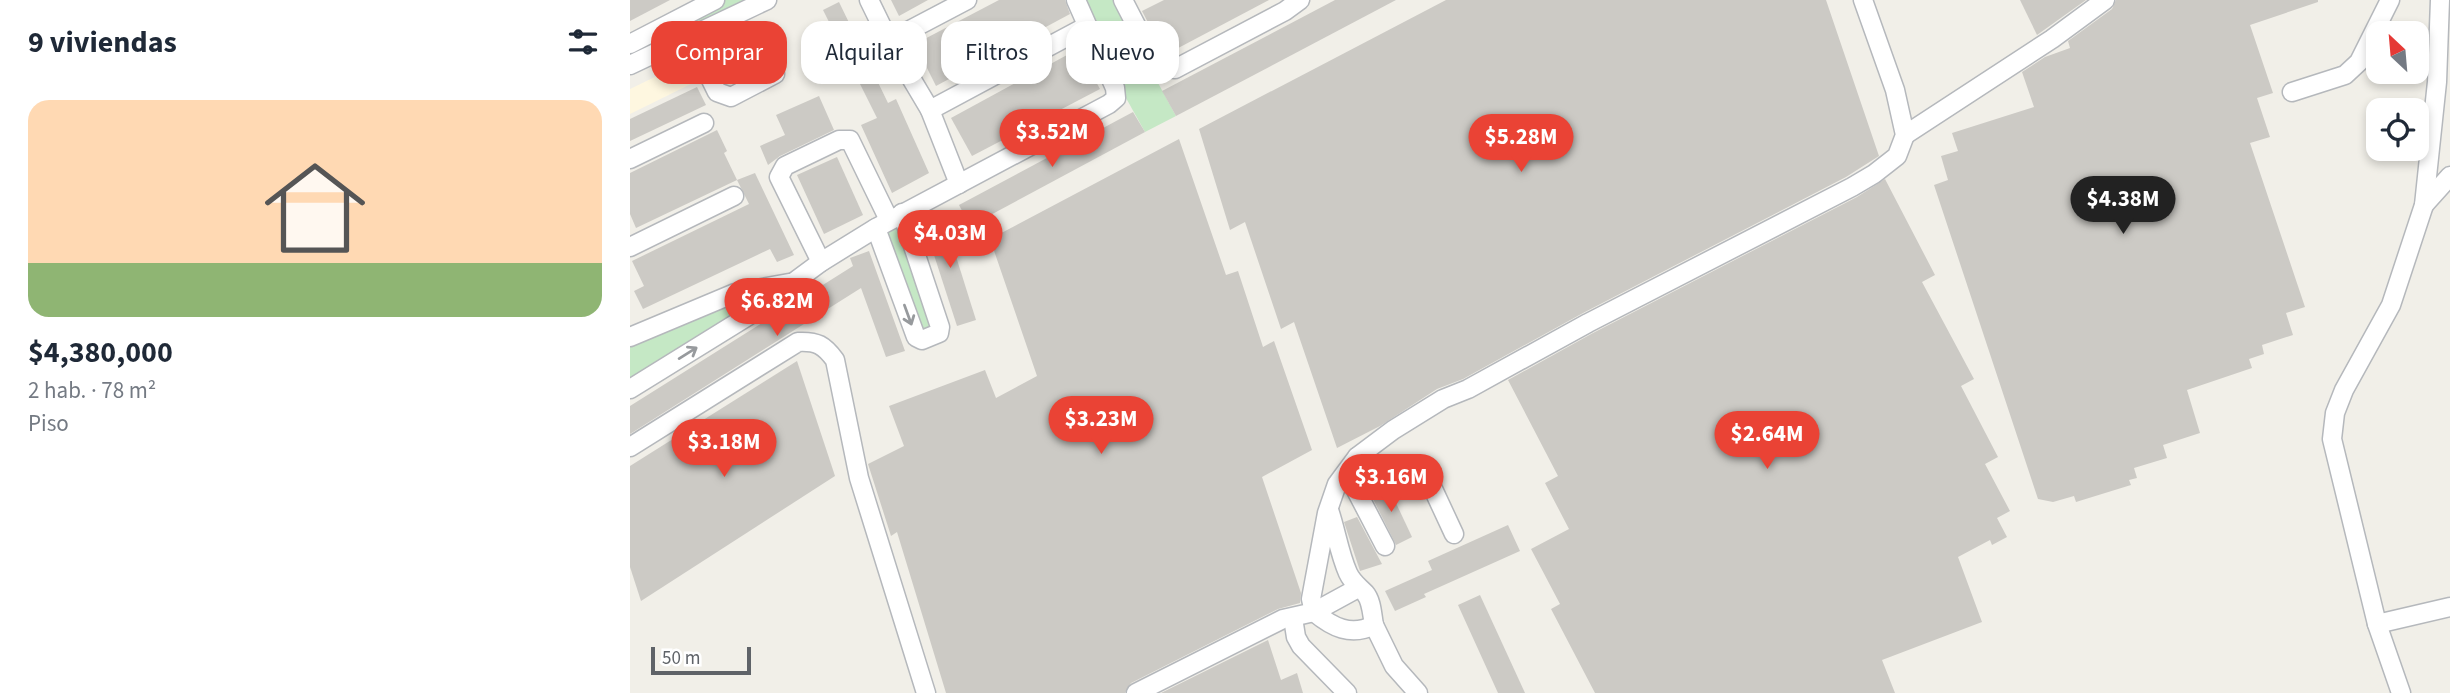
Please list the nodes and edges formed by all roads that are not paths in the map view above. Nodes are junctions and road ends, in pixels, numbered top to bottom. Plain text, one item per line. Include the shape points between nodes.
1 (715, 0) edge
2 (767, 0) edge
3 (869, 0) edge
4 (967, 0) edge
5 (1076, 0) edge
6 (1300, 0) edge
7 (1863, 0) edge
8 (2105, 0) edge
9 (2390, 0) edge
10 (2440, 0) edge
11 (1130, 3) edge
12 (723, 21) edge
13 (879, 21) edge
14 (927, 21) edge
15 (1085, 21) edge
16 (1066, 37) edge
17 (630, 44) edge
18 (651, 55) edge
19 (630, 65) edge
20 (713, 84) edge
21 (756, 84) edge
22 (915, 84) edge
23 (1113, 84) edge
24 (2292, 92) dead end
25 (930, 110) junction
26 (704, 123) dead end
27 (1905, 135) junction
28 (630, 159) edge
29 (2450, 176) edge
30 (959, 184) junction
31 (734, 196) dead end
32 (2424, 205) junction
33 (889, 220) junction
34 (630, 247) edge
35 (821, 262) junction
36 (796, 281) junction
37 (630, 337) edge
38 (630, 389) edge
39 (630, 447) edge
40 (1357, 457) junction
41 (1347, 473) junction
42 (1328, 508) junction
43 (1454, 534) dead end
44 (1385, 546) dead end
45 (1358, 588) junction
46 (2450, 607) edge
47 (1314, 612) junction
48 (1293, 618) junction
49 (2377, 624) junction
50 (1374, 625) junction
51 (926, 693) edge
52 (1136, 693) edge
53 (1347, 693) edge
54 (1418, 693) edge
55 (2401, 693) edge

1 - 17 street
2 - 12 street
3 - 13 street
4 - 14 street
5 - 15 street
6 - 11 street via 1175,69 1155,62
7 - 27 street via 1895,90
8 - 27 street
9 - 24 street via 2359,62 2346,75
10 - 32 street
16 - 25 street
18 - 19 street
20 - 21 street via 717,92 731,97
22 - 25 street
23 - 30 street via 1116,98 1109,104
25 - 30 street
26 - 28 street
27 - 40 street via 1896,156 1852,187 1443,399
29 - 32 street
30 - 33 street
31 - 34 street
32 - 49 street via 2391,305 2344,390 2332,439
33 -> 33 street via 916,337 922,340 939,333 940,327
33 - 35 street
33 - 35 street via 850,141 839,140 785,166 779,177
35 - 36 street
36 - 37 street via 726,296
38 -> 36 street
39 - 51 street via 798,342 814,341 827,348 835,360 859,478
40 - 41 street
40 - 43 street via 1366,470 1378,474 1420,470
41 - 42 street via 1337,484
41 - 44 street
42 - 45 street via 1349,576
42 - 47 street via 1311,599
45 - 47 street
45 - 50 street via 1370,603
46 - 49 street
47 - 48 street
47 - 50 street via 1339,629
48 - 52 street
48 - 53 street via 1301,646
49 - 55 street
50 - 54 street via 1394,666

